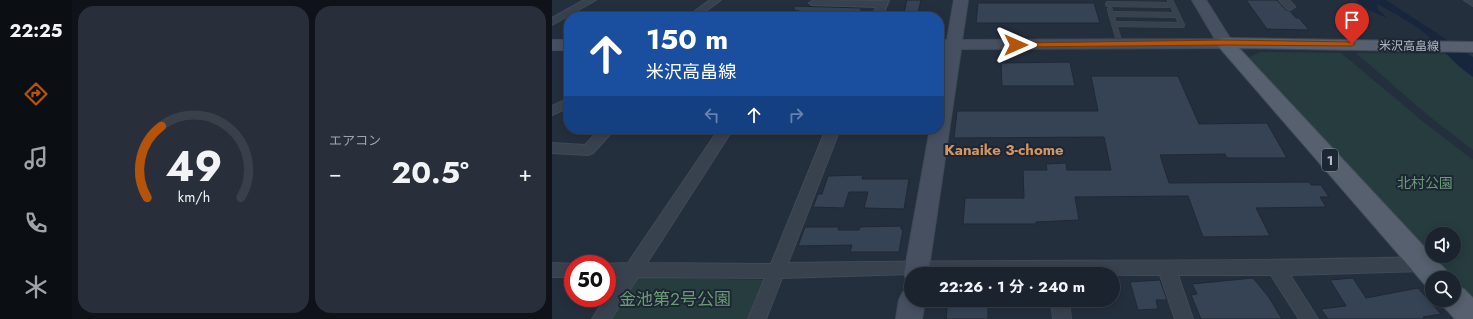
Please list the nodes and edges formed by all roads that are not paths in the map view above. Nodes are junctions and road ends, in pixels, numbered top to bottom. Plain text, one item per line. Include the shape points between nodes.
1 (591, 0) edge
2 (716, 0) edge
3 (961, 0) edge
4 (1199, 0) edge
5 (1469, 0) edge
6 (883, 2) edge
7 (1107, 2) edge
8 (1171, 2) edge
9 (814, 3) dead end
10 (1473, 3) edge
11 (570, 12) edge
12 (699, 12) edge
13 (879, 12) edge
14 (1111, 14) junction
15 (1177, 14) junction
16 (564, 15) edge
17 (552, 22) edge
18 (1114, 24) junction
19 (1225, 42) junction
20 (1120, 44) junction
21 (552, 45) edge
22 (564, 45) edge
23 (947, 45) edge
24 (1473, 47) edge
25 (944, 68) edge
26 (564, 105) edge
27 (552, 111) edge
28 (603, 134) edge
29 (723, 134) edge
30 (831, 134) edge
31 (935, 134) edge
32 (552, 148) edge
33 (918, 267) edge
34 (1166, 267) junction
35 (1276, 268) junction
36 (1120, 269) edge
37 (552, 270) edge
38 (564, 270) edge
39 (616, 270) edge
40 (633, 270) junction
41 (776, 271) junction
42 (904, 271) edge
43 (1430, 271) edge
44 (1461, 305) edge
45 (911, 307) edge
46 (1061, 307) edge
47 (1473, 318) edge
48 (601, 319) edge
49 (757, 319) edge
50 (909, 319) edge
51 (1062, 319) edge
52 (1184, 319) edge
53 (1309, 319) edge

1 - 11 street
2 - 12 street
3 - 23 street
4 - 19 street
5 - 10 street
6 - 9 street
6 - 13 street
7 - 8 lane
7 - 14 lane
8 - 15 lane
14 - 15 lane
14 - 18 lane
15 - 18 lane via 1182,25
16 - 17 street
18 - 20 lane
19 - 20 street
19 - 24 main road, 米沢高畠線
19 - 43 main road, 1
20 - 23 street
21 - 22 street
23 - 25 street
26 - 27 street
28 - 32 street via 588,150
29 - 40 street
30 - 41 street
31 - 33 street
34 - 35 street
34 - 36 street
34 - 52 street
35 - 43 street
35 - 53 street
37 - 38 street
39 - 40 street
40 - 41 street
40 - 48 street
41 - 42 street
41 - 49 street
44 - 47 main road
45 - 50 street
46 - 51 street

